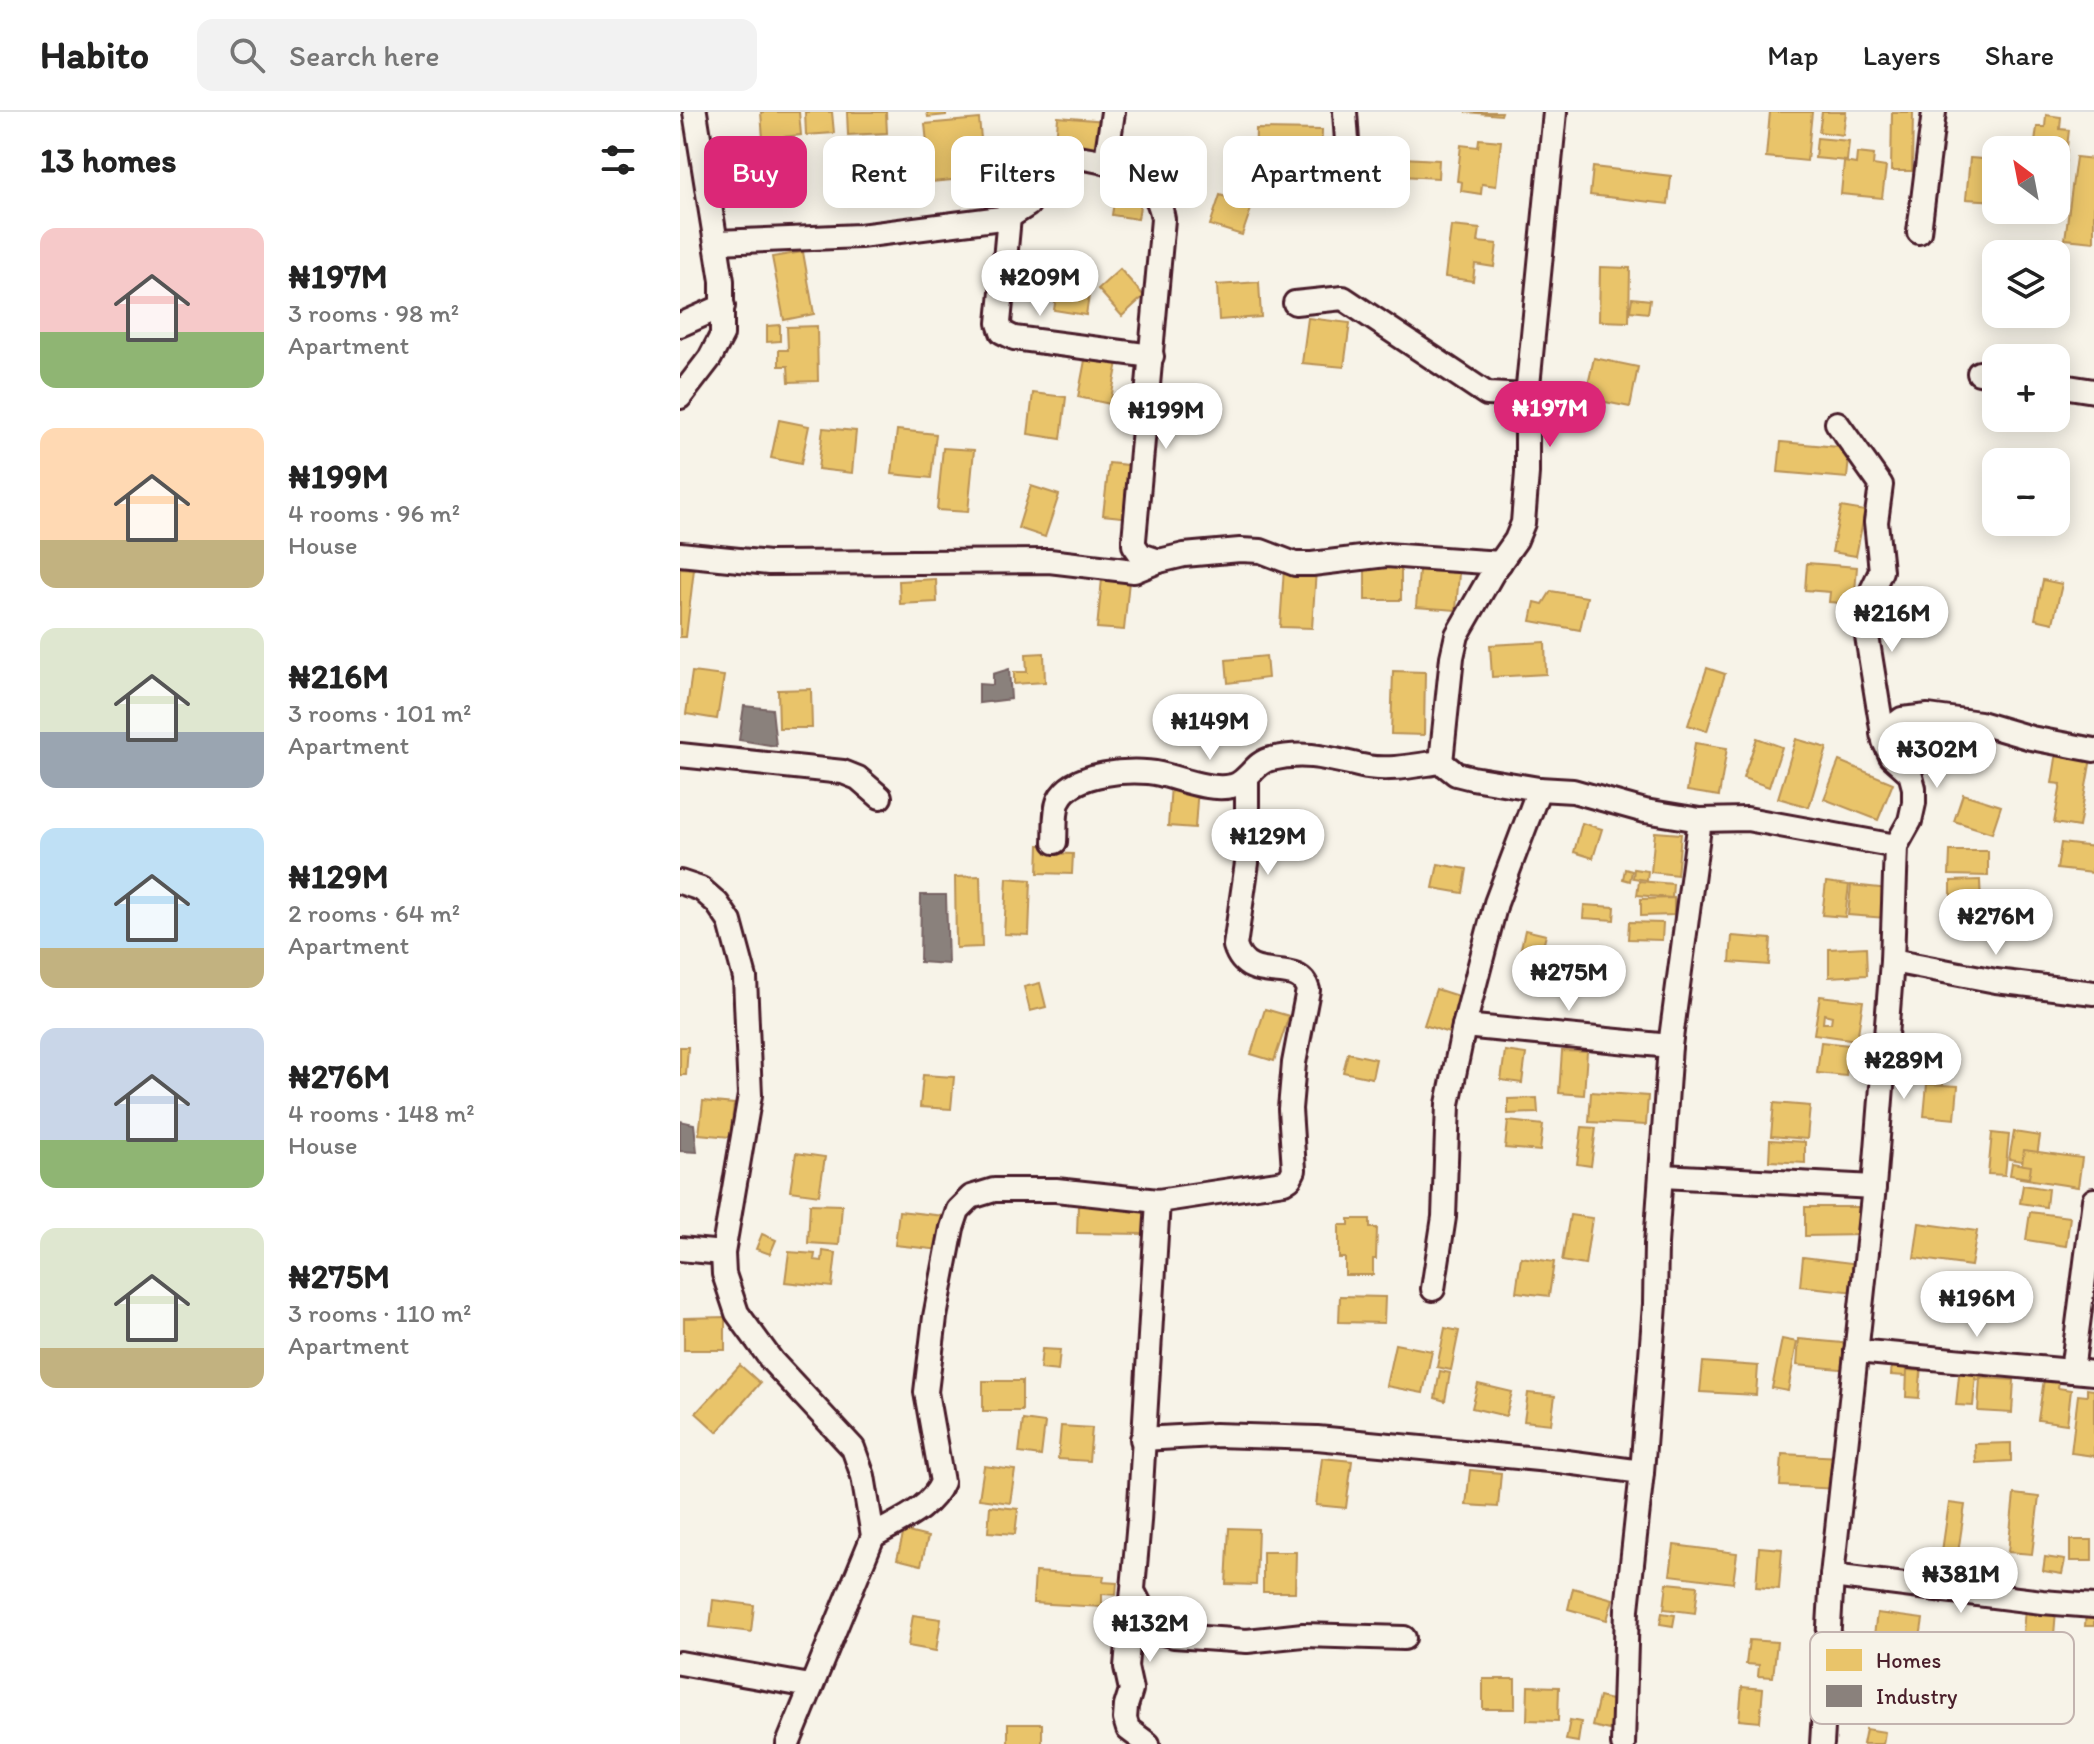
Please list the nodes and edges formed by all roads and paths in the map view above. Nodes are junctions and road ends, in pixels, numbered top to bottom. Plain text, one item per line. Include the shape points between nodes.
1 (695, 112) edge
2 (1113, 112) edge
3 (1345, 112) edge
4 (1555, 112) edge
5 (1934, 112) edge
6 (1110, 136) edge
7 (1347, 136) edge
8 (1100, 159) edge
9 (1161, 208) edge
10 (1009, 217) junction
11 (1919, 232) dead end
12 (717, 242) junction
13 (1295, 303) dead end
14 (723, 306) junction
15 (680, 325) edge
16 (1152, 356) junction
17 (2070, 387) edge
18 (2094, 391) edge
19 (1527, 396) junction
20 (680, 397) edge
21 (1837, 423) dead end
22 (680, 554) edge
23 (1159, 561) junction
24 (1500, 563) junction
25 (1882, 734) junction
26 (2094, 750) edge
27 (680, 755) edge
28 (1441, 762) junction
29 (1247, 777) junction
30 (1539, 789) junction
31 (880, 797) dead end
32 (1700, 820) junction
33 (1055, 842) dead end
34 (1896, 846) junction
35 (680, 882) edge
36 (1892, 961) junction
37 (2094, 993) edge
38 (1464, 1026) junction
39 (1670, 1046) junction
40 (1662, 1176) junction
41 (1874, 1187) junction
42 (2094, 1200) edge
43 (1158, 1201) junction
44 (680, 1249) edge
45 (723, 1253) junction
46 (1433, 1289) dead end
47 (1856, 1351) junction
48 (2083, 1372) edge
49 (1142, 1439) junction
50 (1642, 1472) junction
51 (873, 1536) junction
52 (1832, 1576) junction
53 (1133, 1592) junction
54 (2094, 1606) edge
55 (1829, 1632) edge
56 (1404, 1638) dead end
57 (680, 1663) edge
58 (810, 1686) junction
59 (1823, 1724) edge
60 (788, 1744) edge
61 (1148, 1744) edge
62 (1623, 1744) edge
63 (1822, 1744) edge

1 - 12 street
2 - 6 street
3 - 7 street
4 - 19 street
5 - 11 street
8 - 10 street via 1051,154 1043,158 1028,205
9 - 16 street
10 - 12 street via 860,236
10 - 16 street via 1002,332 1014,338
12 - 14 street
13 - 19 street via 1343,298 1487,394
14 - 15 street
14 - 20 street via 717,346
16 - 23 street via 1134,545 1141,555
17 - 18 street
19 - 24 street via 1523,523
21 - 25 street via 1881,485 1876,522 1881,571 1865,624
22 - 23 street via 769,563 1049,561 1134,571
23 - 24 street via 1240,550 1261,551 1295,564 1386,555
24 - 28 street via 1457,635
25 - 26 street via 1902,719 1928,716
25 - 34 street via 1891,756 1913,780 1910,821
27 - 31 street via 843,772
28 - 29 street via 1387,768 1324,756 1288,757 1268,759
28 - 30 street via 1456,774
29 - 33 street via 1233,786 1143,772 1079,780 1066,789 1057,806
29 - 43 street via 1247,863 1235,946 1250,967 1300,976 1308,990 1290,1109 1294,1170 1284,1182
30 - 32 street via 1573,791
30 - 38 street via 1496,903
32 - 34 street via 1747,819
32 - 39 street
34 - 36 street
35 - 45 street via 701,889 730,922 745,978 750,1095
36 - 37 street
36 - 41 street
38 - 39 street
38 - 46 street via 1448,1104 1444,1217
39 - 40 street
40 - 41 street
40 - 50 street
41 - 47 street
42 - 48 street
43 - 49 street
43 - 51 street via 1056,1190 994,1190 971,1197 958,1210 935,1317 926,1392 942,1482 928,1504
44 - 45 street
45 - 51 street via 737,1313 772,1361 853,1448
47 - 48 street
47 - 52 street
49 - 50 street via 1317,1438
49 - 53 street
50 - 62 street via 1627,1609
51 - 58 street
52 - 54 street
52 - 55 street
53 - 56 street via 1151,1626 1174,1636 1247,1641 1303,1635
53 - 61 street via 1126,1667 1131,1690 1125,1719 1128,1729
57 - 58 street
58 - 60 street
59 - 63 street

